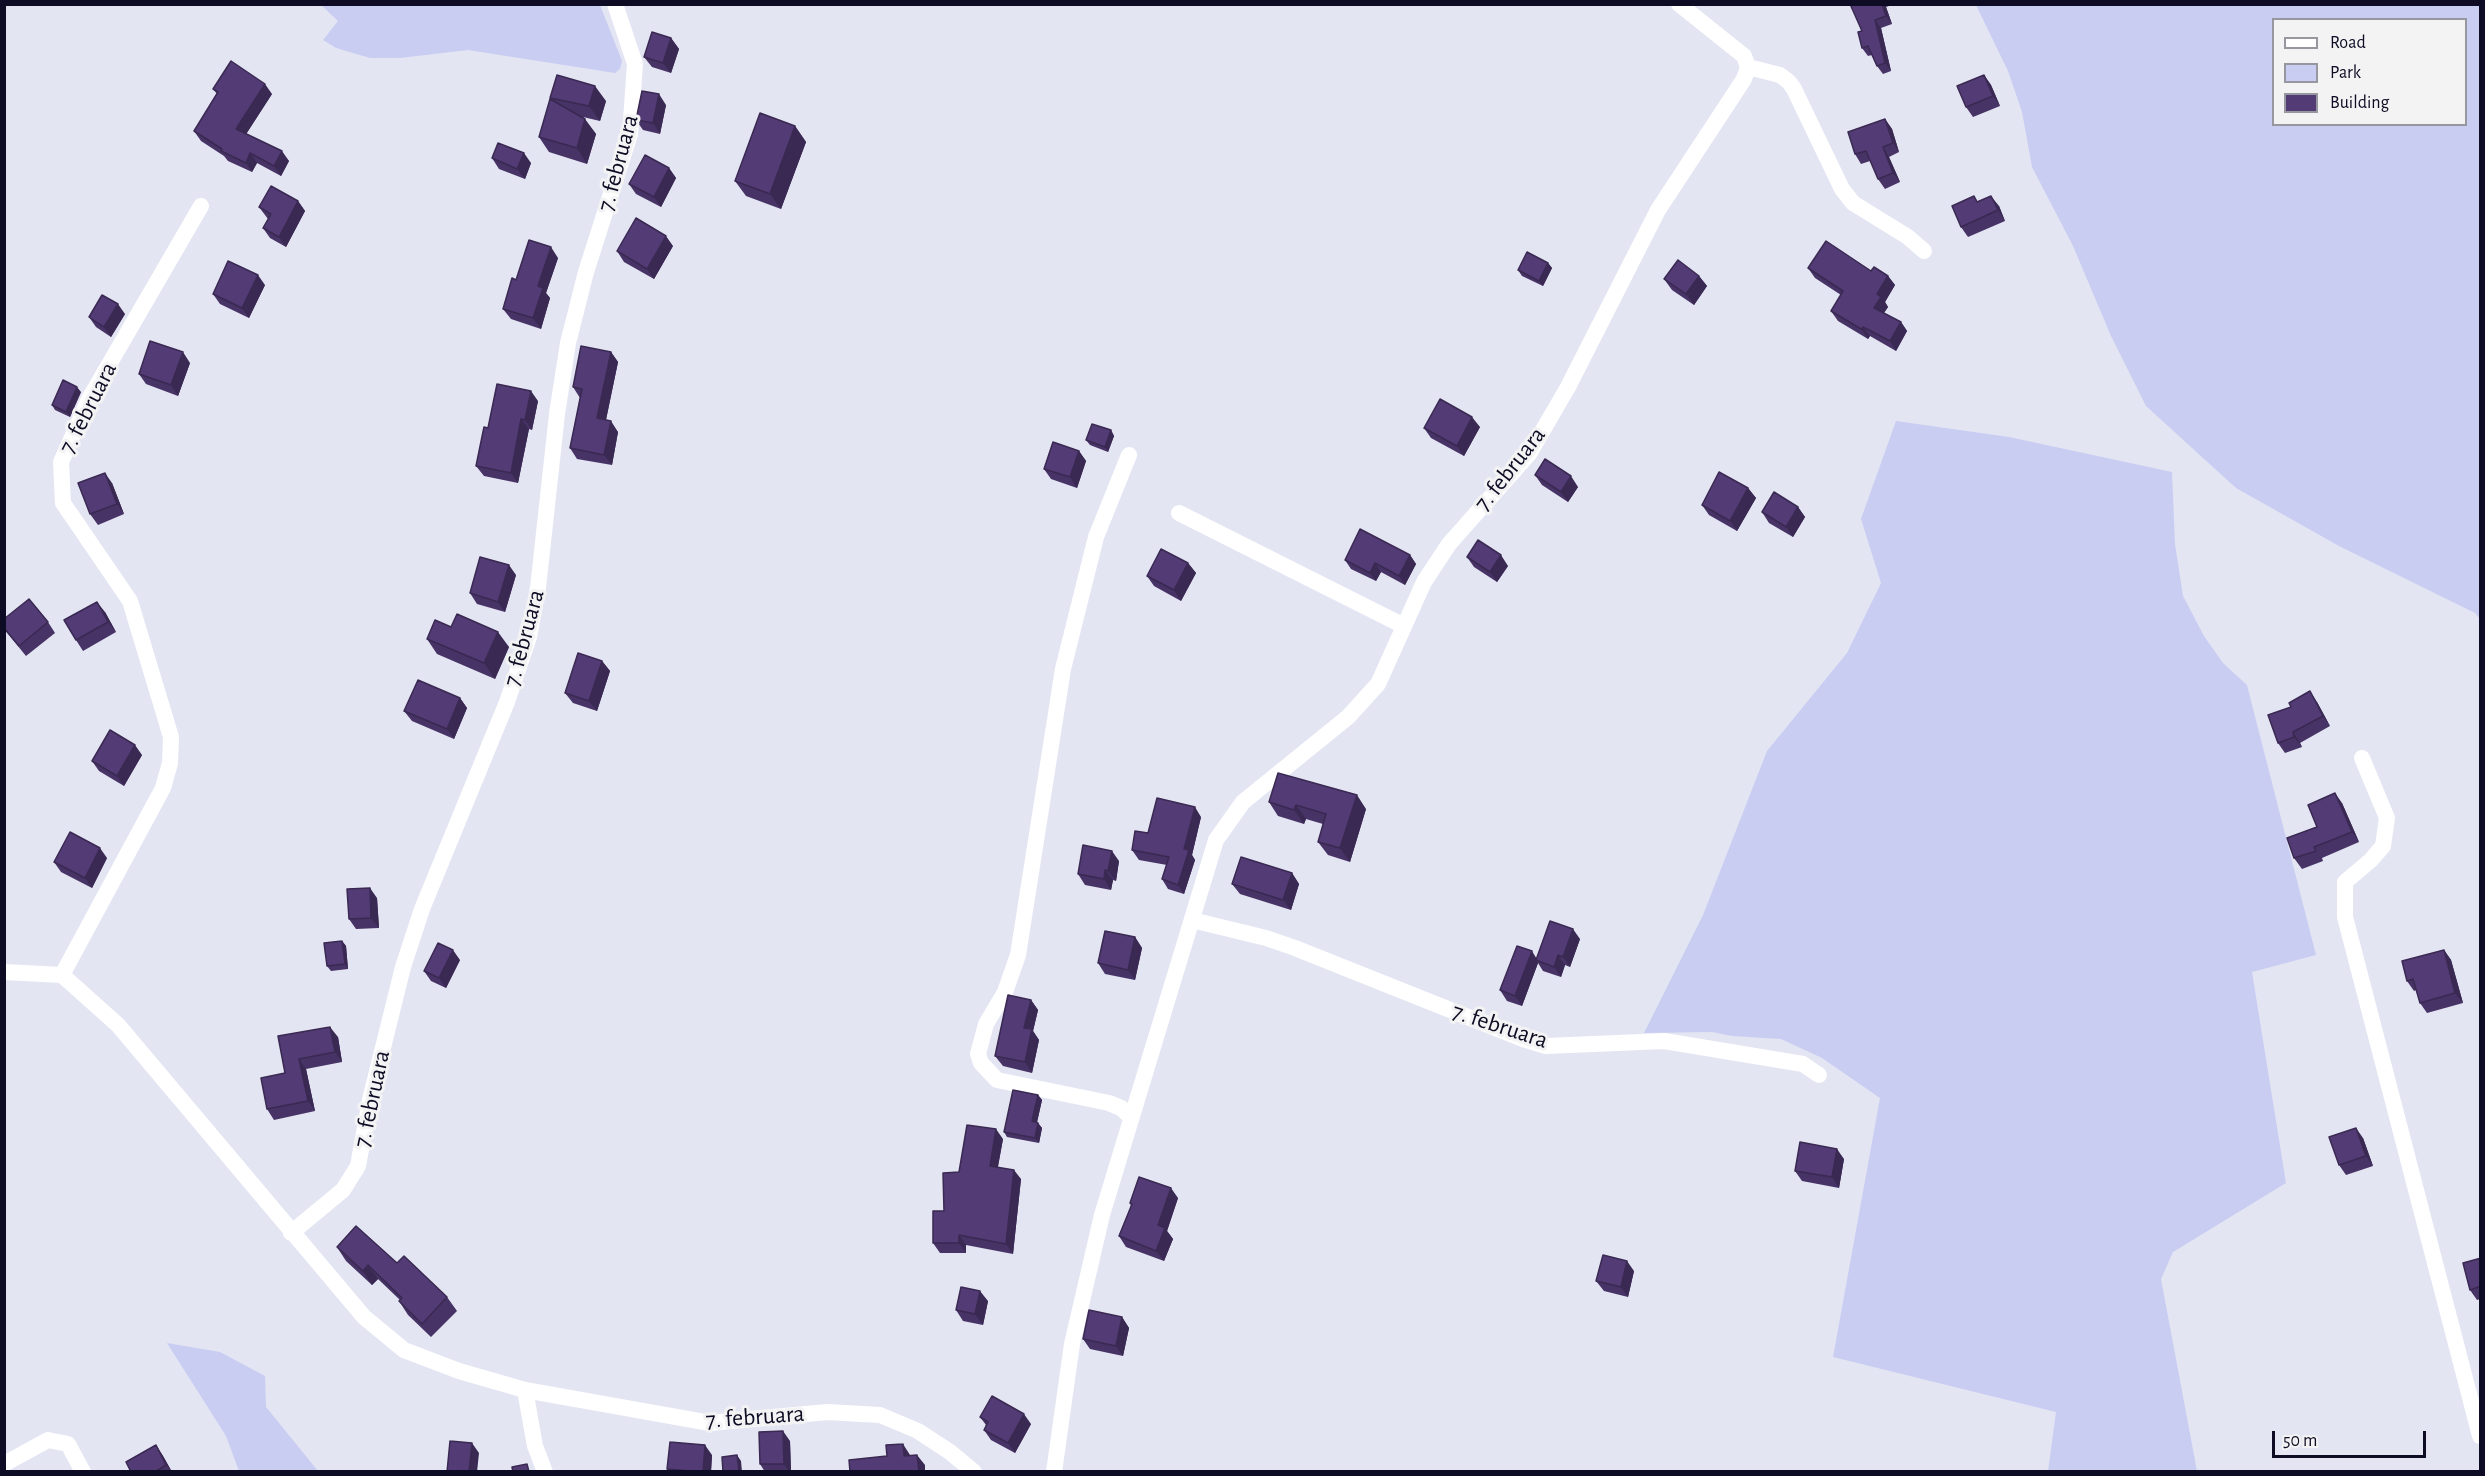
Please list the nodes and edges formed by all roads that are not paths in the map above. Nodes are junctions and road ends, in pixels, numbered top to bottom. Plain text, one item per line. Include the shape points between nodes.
1 (615, 4) edge
2 (1679, 4) edge
3 (1748, 67) junction
4 (201, 206) dead end
5 (1924, 251) dead end
6 (1129, 455) dead end
7 (1179, 513) dead end
8 (1404, 626) junction
9 (2362, 758) dead end
10 (1192, 920) junction
11 (4, 972) edge
12 (62, 975) junction
13 (1819, 1075) dead end
14 (1131, 1117) junction
15 (291, 1233) junction
16 (525, 1390) junction
17 (2481, 1436) edge
18 (4, 1464) edge
19 (83, 1472) edge
20 (545, 1472) edge
21 (974, 1472) edge
22 (1054, 1472) edge

1 - 15 street, 7. februara via 635,64 630,134 568,343 540,578 529,637 403,967 358,1166 343,1190
2 - 3 street via 1744,56
3 - 5 street via 1780,75 1789,82 1842,189 1853,203
3 - 8 street, 7. februara via 1744,79 1658,210 1568,387 1528,454 1449,544 1424,582
4 - 12 street, 7. februara via 89,399 61,462 63,504 130,601 171,737 170,764 163,788
6 - 14 street via 1096,537 1063,669 1018,956 1005,992 986,1024 978,1054 997,1080 1109,1103
7 - 8 street
8 - 10 street, 7. februara via 1378,684 1363,703 1243,802 1230,818 1216,840
9 - 17 street via 2387,818 2383,846 2345,882 2345,917
10 - 13 street, 7. februara via 1295,948 1546,1046 1664,1041 1803,1064
10 - 14 street, 7. februara
11 - 12 street
12 - 15 street, 7. februara via 117,1024
14 - 22 street, 7. februara via 1102,1215 1072,1344
15 - 16 street, 7. februara via 364,1317 404,1350
16 - 20 street via 535,1446
16 - 21 street, 7. februara via 710,1423 827,1412 880,1415 918,1431
18 - 19 street via 48,1440 68,1444

